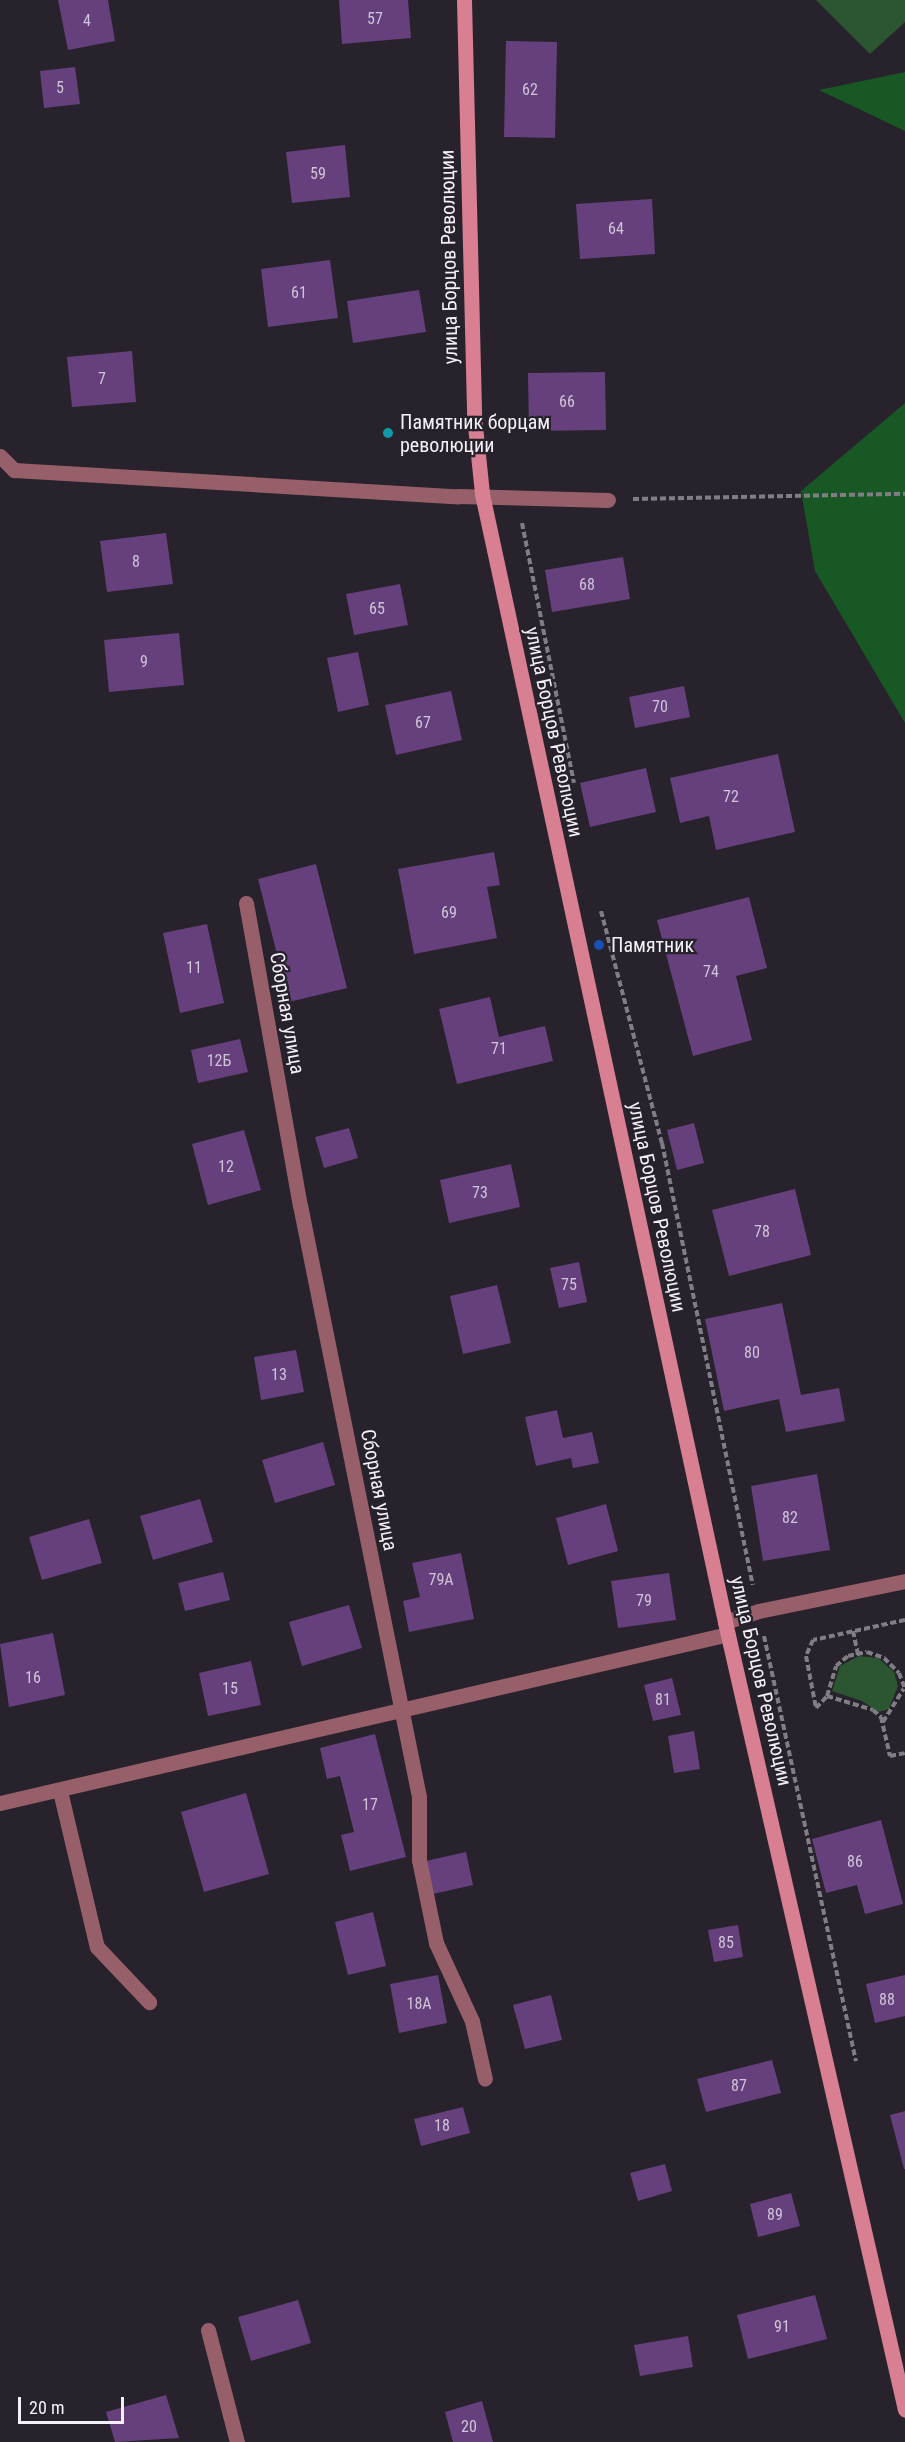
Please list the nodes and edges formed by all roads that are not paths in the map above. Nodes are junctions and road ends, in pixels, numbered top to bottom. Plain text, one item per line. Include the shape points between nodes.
1 (464, 0) edge
2 (0, 456) edge
3 (482, 494) junction
4 (608, 500) road end
5 (246, 903) dead end
6 (905, 1581) edge
7 (727, 1628) junction
8 (402, 1711) junction
9 (60, 1791) junction
10 (0, 1803) edge
11 (148, 2002) dead end
12 (484, 2079) dead end
13 (208, 2330) dead end
14 (905, 2410) edge
15 (237, 2442) edge

1 - 3 street, улица Борцов Революции via 474,416
2 - 3 street via 14,470 458,496
3 - 4 street
3 - 7 street, улица Борцов Революции
5 - 8 street, Сборная улица via 300,1205
6 - 7 street via 758,1611
7 - 8 street
7 - 14 street, улица Борцов Революции
8 - 9 street
8 - 12 street, Сборная улица via 419,1797 419,1860 436,1943 472,2021
9 - 10 street
9 - 11 street via 97,1947
13 - 15 street

